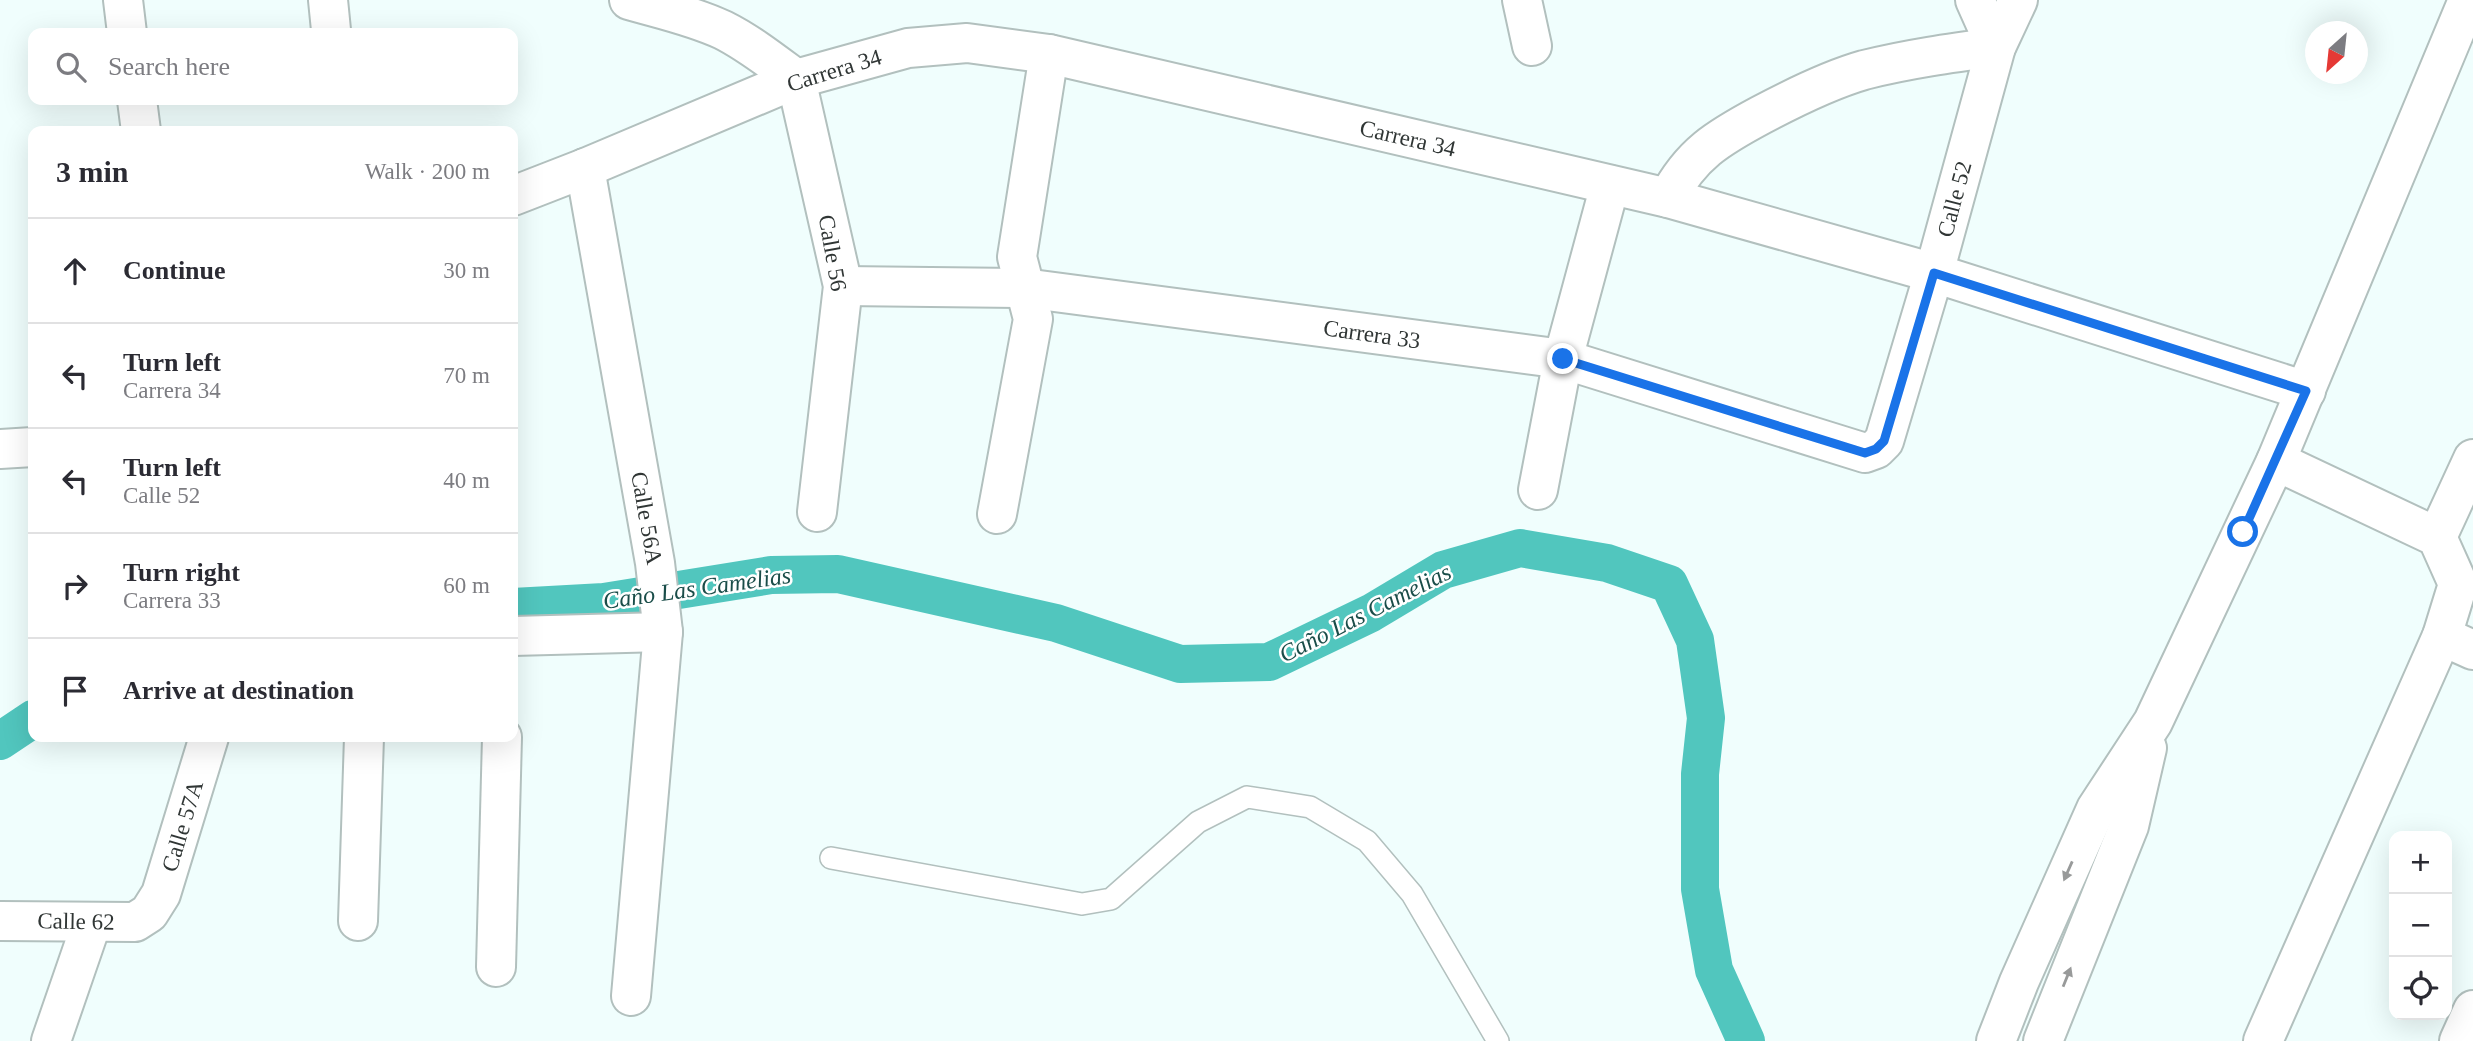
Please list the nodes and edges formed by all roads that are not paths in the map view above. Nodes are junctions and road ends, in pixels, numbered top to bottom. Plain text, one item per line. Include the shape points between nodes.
1 (123, 0) edge
2 (629, 0) edge
3 (1522, 0) edge
4 (1975, 0) edge
5 (2018, 0) edge
6 (2468, 0) edge
7 (720, 15) edge
8 (126, 28) edge
9 (1532, 46) dead end
10 (1996, 47) junction
11 (1049, 54) junction
12 (796, 79) junction
13 (138, 105) edge
14 (140, 126) edge
15 (585, 168) junction
16 (1610, 185) junction
17 (518, 194) edge
18 (1668, 198) junction
19 (1934, 273) junction
20 (843, 286) junction
21 (1024, 288) junction
22 (1563, 359) junction
23 (2306, 391) junction
24 (1884, 441) joint
25 (28, 447) edge
26 (0, 449) edge
27 (2473, 459) edge
28 (2276, 461) junction
29 (1538, 490) dead end
30 (817, 512) dead end
31 (997, 514) dead end
32 (2437, 537) junction
33 (662, 621) junction
34 (518, 635) edge
35 (2457, 643) edge
36 (2153, 722) junction
37 (207, 742) edge
38 (365, 742) edge
39 (502, 742) edge
40 (831, 858) dead end
41 (149, 913) joint
42 (0, 921) edge
43 (358, 921) dead end
44 (92, 922) junction
45 (496, 967) dead end
46 (631, 996) dead end
47 (2473, 1010) edge
48 (51, 1041) edge
49 (1498, 1041) edge
50 (1996, 1041) edge
51 (2043, 1041) edge
52 (2263, 1041) edge
53 (2459, 1041) edge

1 - 8 street
2 - 7 street via 687,17
3 - 9 street
4 - 10 street
5 - 10 street, Calle 52
6 - 23 street
7 - 12 street
10 - 18 street via 1919,57 1861,71 1788,100 1721,136 1678,178
10 - 19 street, Calle 52
11 - 12 street, Carrera 34 via 967,43 908,48
11 - 16 street, Carrera 34
11 - 21 street via 1017,257
12 - 15 street, Carrera 34
12 - 20 street, Calle 56
13 - 14 street
15 - 17 street, Carrera 34
15 - 33 street, Calle 56A
16 - 18 street, Carrera 34
16 - 22 street
18 - 19 street, Carrera 34
19 - 23 street, Carrera 34
19 - 24 street, Calle 52
20 - 21 street, Carrera 33
20 - 30 street, Calle 56
21 - 22 street, Carrera 33
21 - 31 street via 1033,319
22 - 24 street, Carrera 33 via 1865,453
22 - 29 street
23 - 28 street
25 - 26 street
27 - 32 street
28 - 32 street
28 - 36 street
32 - 35 street via 2458,583
33 - 34 street
33 - 46 street, Calle 56A
35 - 52 street
36 -> 50 street via 2096,809
51 -> 36 street via 2129,827
37 - 41 street, Calle 57A via 161,894
38 - 43 street
39 - 45 street
40 - 49 lane via 1082,904 1111,899 1198,822 1247,797 1310,807 1367,841 1412,894
41 - 44 street, Calle 62 via 135,922
42 - 44 street, Calle 62
44 - 48 street
47 - 53 street

